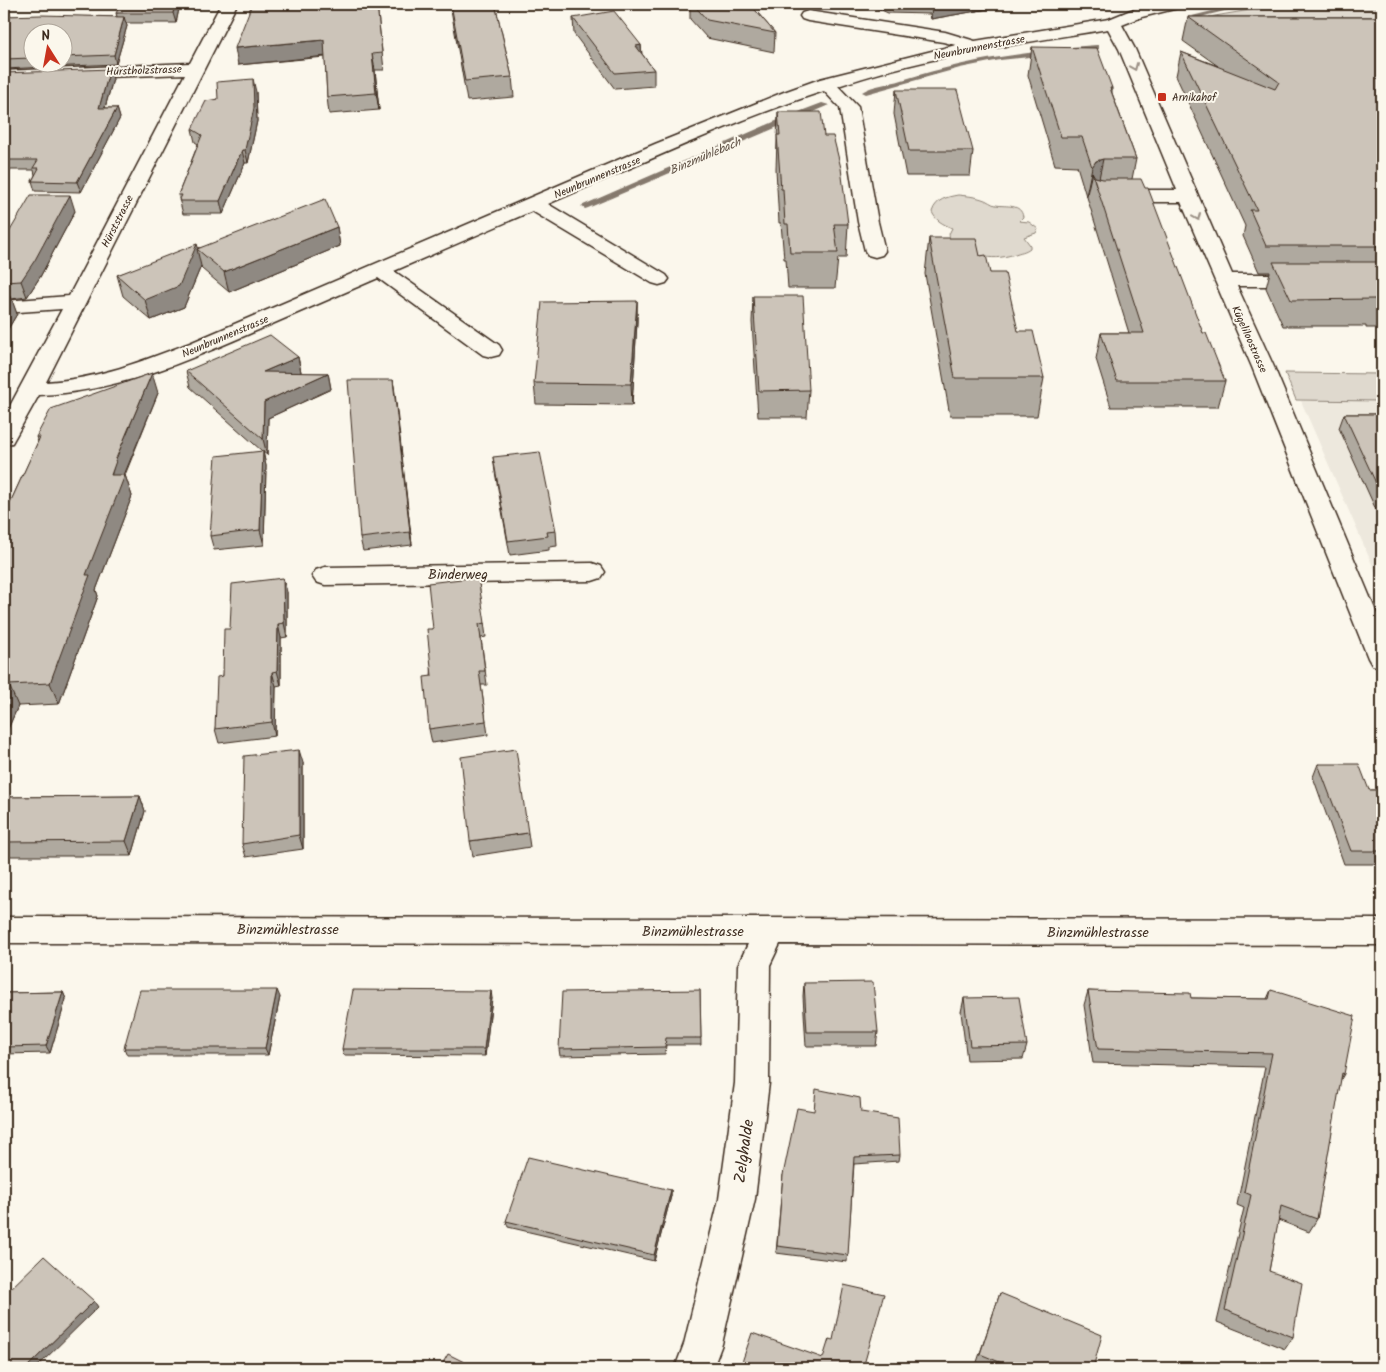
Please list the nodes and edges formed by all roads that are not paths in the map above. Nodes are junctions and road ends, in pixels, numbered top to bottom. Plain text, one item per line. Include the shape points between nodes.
1 (229, 4) edge
2 (1176, 11) edge
3 (1119, 13) edge
4 (808, 16) dead end
5 (976, 46) junction
6 (195, 68) junction
7 (4, 76) edge
8 (826, 83) junction
9 (1098, 196) edge
10 (1189, 196) junction
11 (533, 204) junction
12 (875, 251) dead end
13 (380, 270) junction
14 (659, 279) dead end
15 (1224, 280) junction
16 (1325, 280) edge
17 (76, 302) junction
18 (4, 307) edge
19 (491, 350) dead end
20 (32, 389) junction
21 (4, 438) edge
22 (592, 572) dead end
23 (324, 576) dead end
24 (1382, 658) edge
25 (4, 930) edge
26 (770, 931) junction
27 (1382, 932) edge
28 (694, 1368) edge

1 - 6 street, Hürststrasse
2 - 3 street, Neunbrunnenstrasse via 1155,8
3 - 5 street, Neunbrunnenstrasse
3 -> 10 street, Kügeliloostrasse via 1127,49
4 - 5 street via 945,37
5 - 8 street, Neunbrunnenstrasse
6 - 7 street, Hürstholzstrasse
6 - 17 street, Hürststrasse
8 - 11 street, Neunbrunnenstrasse via 754,110
8 - 12 street via 849,106
9 - 10 street
10 -> 15 street, Kügeliloostrasse
11 - 13 street, Neunbrunnenstrasse
11 - 14 street
13 - 19 street
13 - 20 street, Neunbrunnenstrasse via 198,348 123,376 71,387
15 - 16 street
15 - 24 street, Kügeliloostrasse
17 - 18 street
17 - 20 street, Hürststrasse
20 - 21 street, Hürststrasse
22 - 23 street, Binderweg
25 - 26 street, Binzmühlestrasse
26 - 27 street, Binzmühlestrasse
26 - 28 street, Zelghalde via 754,965 752,1084 737,1199 705,1335

